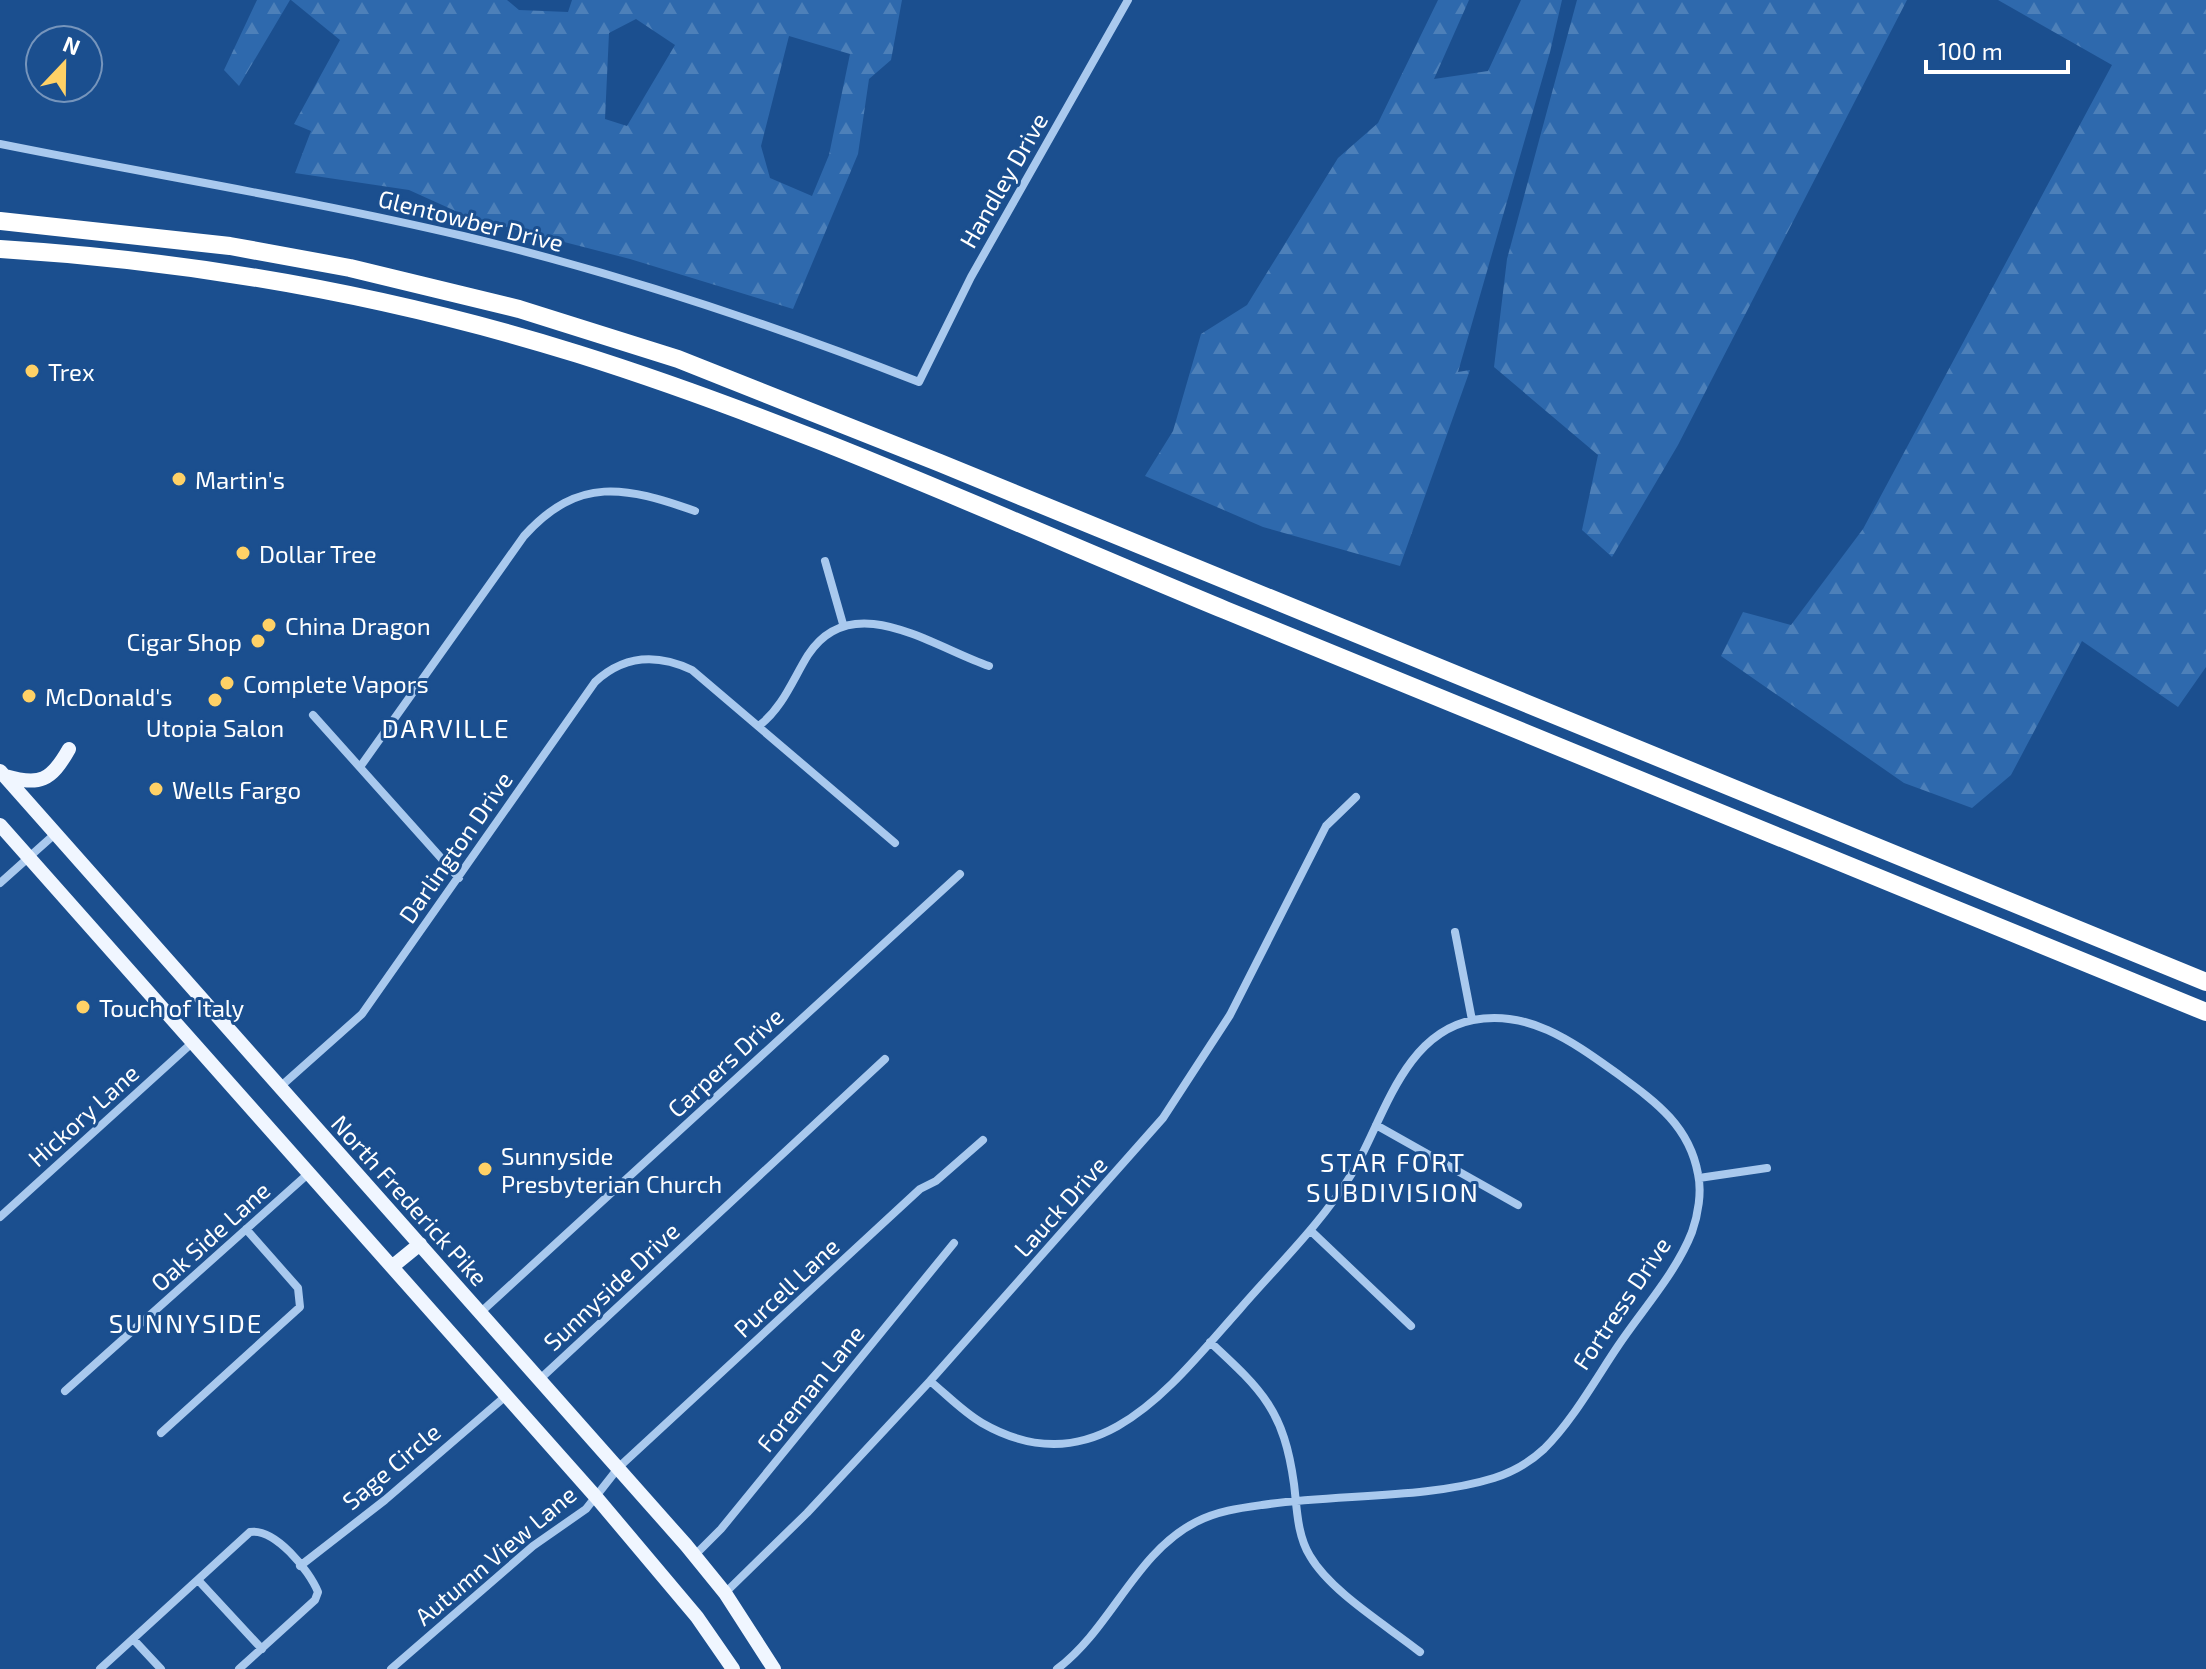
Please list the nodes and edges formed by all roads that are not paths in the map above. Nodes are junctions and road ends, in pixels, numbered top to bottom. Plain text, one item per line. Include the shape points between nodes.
1 (1128, 0) edge
2 (0, 144) edge
3 (0, 220) edge
4 (0, 249) edge
5 (0, 262) edge
6 (290, 285) junction
7 (919, 382) joint
8 (695, 511) dead end
9 (825, 561) dead end
10 (843, 624) junction
11 (989, 666) dead end
12 (313, 715) dead end
13 (760, 725) junction
14 (69, 749) dead end
15 (360, 767) junction
16 (2, 773) edge
17 (1356, 797) dead end
18 (0, 825) edge
19 (56, 833) junction
20 (895, 843) dead end
21 (29, 857) junction
22 (960, 874) dead end
23 (459, 878) junction
24 (0, 883) edge
25 (1455, 932) dead end
26 (2206, 982) edge
27 (2206, 1012) edge
28 (1472, 1020) junction
29 (193, 1042) junction
30 (885, 1059) dead end
31 (280, 1087) junction
32 (1376, 1125) junction
33 (983, 1140) dead end
34 (1767, 1168) dead end
35 (309, 1173) junction
36 (1699, 1178) junction
37 (1518, 1205) dead end
38 (0, 1217) edge
39 (246, 1229) junction
40 (1311, 1231) junction
41 (954, 1243) dead end
42 (420, 1244) junction
43 (393, 1266) junction
44 (481, 1312) junction
45 (1411, 1326) dead end
46 (1210, 1342) junction
47 (540, 1379) junction
48 (930, 1381) junction
49 (65, 1391) dead end
50 (507, 1395) junction
51 (161, 1433) dead end
52 (619, 1467) junction
53 (596, 1497) junction
54 (1296, 1500) junction
55 (695, 1555) junction
56 (300, 1566) junction
57 (198, 1580) junction
58 (725, 1593) junction
59 (133, 1639) junction
60 (262, 1649) junction
61 (1420, 1652) dead end
62 (100, 1669) edge
63 (161, 1669) edge
64 (239, 1669) edge
65 (391, 1669) edge
66 (733, 1669) edge
67 (774, 1669) edge
68 (1057, 1669) edge

1 - 7 street, Handley Drive via 971,277
2 - 7 street, Glentowber Drive via 481,241 688,301
3 - 26 highway via 230,246 350,268 540,315 678,359
4 - 6 highway via 150,262
5 - 6 highway via 162,268
6 - 27 highway via 522,338 714,402
8 - 15 street via 610,490 582,494 546,514 524,536
9 - 10 street
10 - 11 street via 880,623
10 - 13 street via 817,642 776,710
12 - 15 street
13 - 20 street, Darlington Drive
13 - 23 street, Darlington Drive via 679,664 652,658 617,665 595,682
14 - 16 main road via 49,777 28,782
15 - 23 street
16 - 19 main road, North Frederick Pike
17 - 48 street, Lauck Drive via 1326,826 1230,1015 1173,1105
18 - 21 main road
19 - 21 street
19 - 31 main road, North Frederick Pike
21 - 24 street
21 - 29 main road
22 - 44 street, Carpers Drive
23 - 31 street, Darlington Drive via 362,1014
25 - 28 street
28 - 32 street, Fortress Drive via 1423,1050 1400,1078
28 - 36 street, Fortress Drive via 1533,1024 1586,1052 1672,1117 1692,1151
29 - 35 main road
29 - 38 street, Hickory Lane
30 - 47 street, Sunnyside Drive
31 - 42 main road, North Frederick Pike
32 - 37 street
32 - 40 street, Fortress Drive via 1349,1178
33 - 52 street, Purcell Lane via 920,1189
34 - 36 street
35 - 39 street, Oak Side Lane
35 - 43 main road
36 - 54 street, Fortress Drive via 1698,1209 1684,1247 1563,1425 1533,1458 1495,1478 1462,1486
39 - 49 street, Oak Side Lane
39 - 51 street via 298,1288 300,1307
40 - 45 street
40 - 46 street, Fortress Drive
41 - 55 street, Foreman Lane
42 - 43 main road
42 - 44 main road, North Frederick Pike
43 - 50 main road
44 - 47 main road, North Frederick Pike
46 - 48 street, Fortress Drive via 1140,1415 1079,1442 1042,1442 1002,1433 966,1412
46 - 54 street via 1274,1409 1287,1442
47 - 52 main road, North Frederick Pike
48 - 58 street, Lauck Drive
50 - 53 main road
50 - 56 street, Sage Circle
52 - 53 street, Autumn View Lane
52 - 55 main road, North Frederick Pike
53 - 65 street, Autumn View Lane
53 - 66 main road via 697,1617
54 - 61 street via 1303,1543 1327,1578
54 - 68 street, Fortress Drive via 1210,1516 1174,1536 1080,1649
55 - 58 main road, North Frederick Pike
56 - 57 street via 272,1537 250,1532
56 - 60 street via 318,1592 315,1600
57 - 59 street
57 - 60 street
58 - 67 main road, North Frederick Pike
59 - 62 street
59 - 63 street
60 - 64 street

